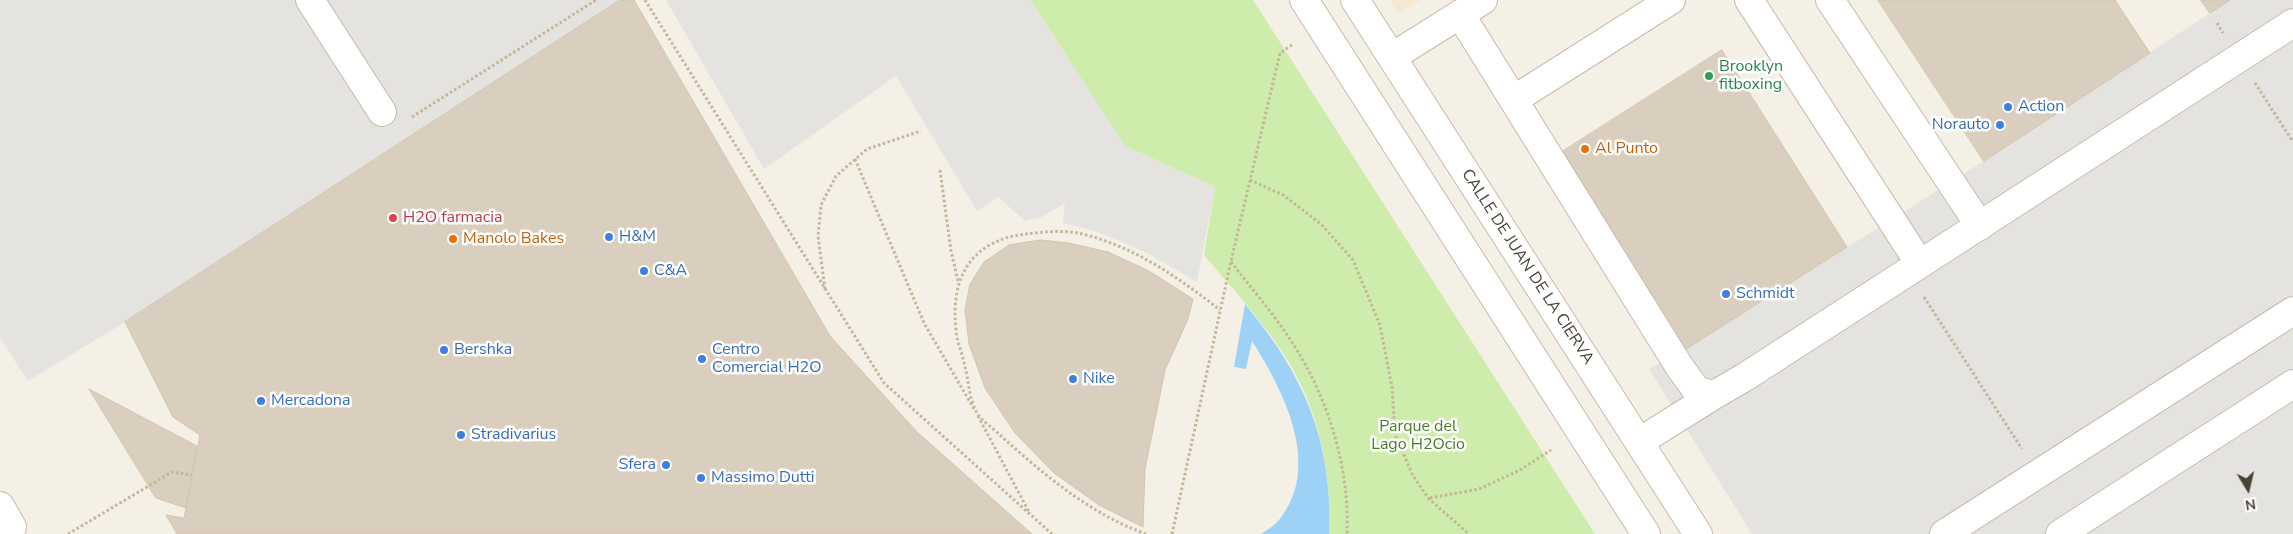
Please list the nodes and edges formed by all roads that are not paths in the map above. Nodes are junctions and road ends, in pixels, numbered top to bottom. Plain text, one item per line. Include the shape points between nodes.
1 (310, 0) edge
2 (1304, 0) edge
3 (1355, 0) edge
4 (1671, 0) edge
5 (1749, 0) edge
6 (1830, 0) edge
7 (1472, 7) edge
8 (2293, 23) edge
9 (1392, 57) junction
10 (1515, 99) junction
11 (382, 112) dead end
12 (1980, 226) junction
13 (1914, 268) junction
14 (2293, 312) edge
15 (2293, 384) edge
16 (1714, 395) junction
17 (1639, 442) junction
18 (1646, 534) edge
19 (1698, 534) edge
20 (1944, 534) edge
21 (2060, 534) edge

1 - 11 street
2 - 18 street
3 - 9 street, CALLE DE JUAN DE LA CIERVA
4 - 10 street
5 - 13 street
6 - 12 street
7 - 9 street
7 - 10 street
8 - 12 street
9 - 17 street, CALLE DE JUAN DE LA CIERVA
10 - 16 street via 1679,366 1697,391
12 - 13 street
13 - 16 street
14 - 20 street
15 - 21 street
16 - 17 street
17 - 19 street, CALLE DE JUAN DE LA CIERVA

